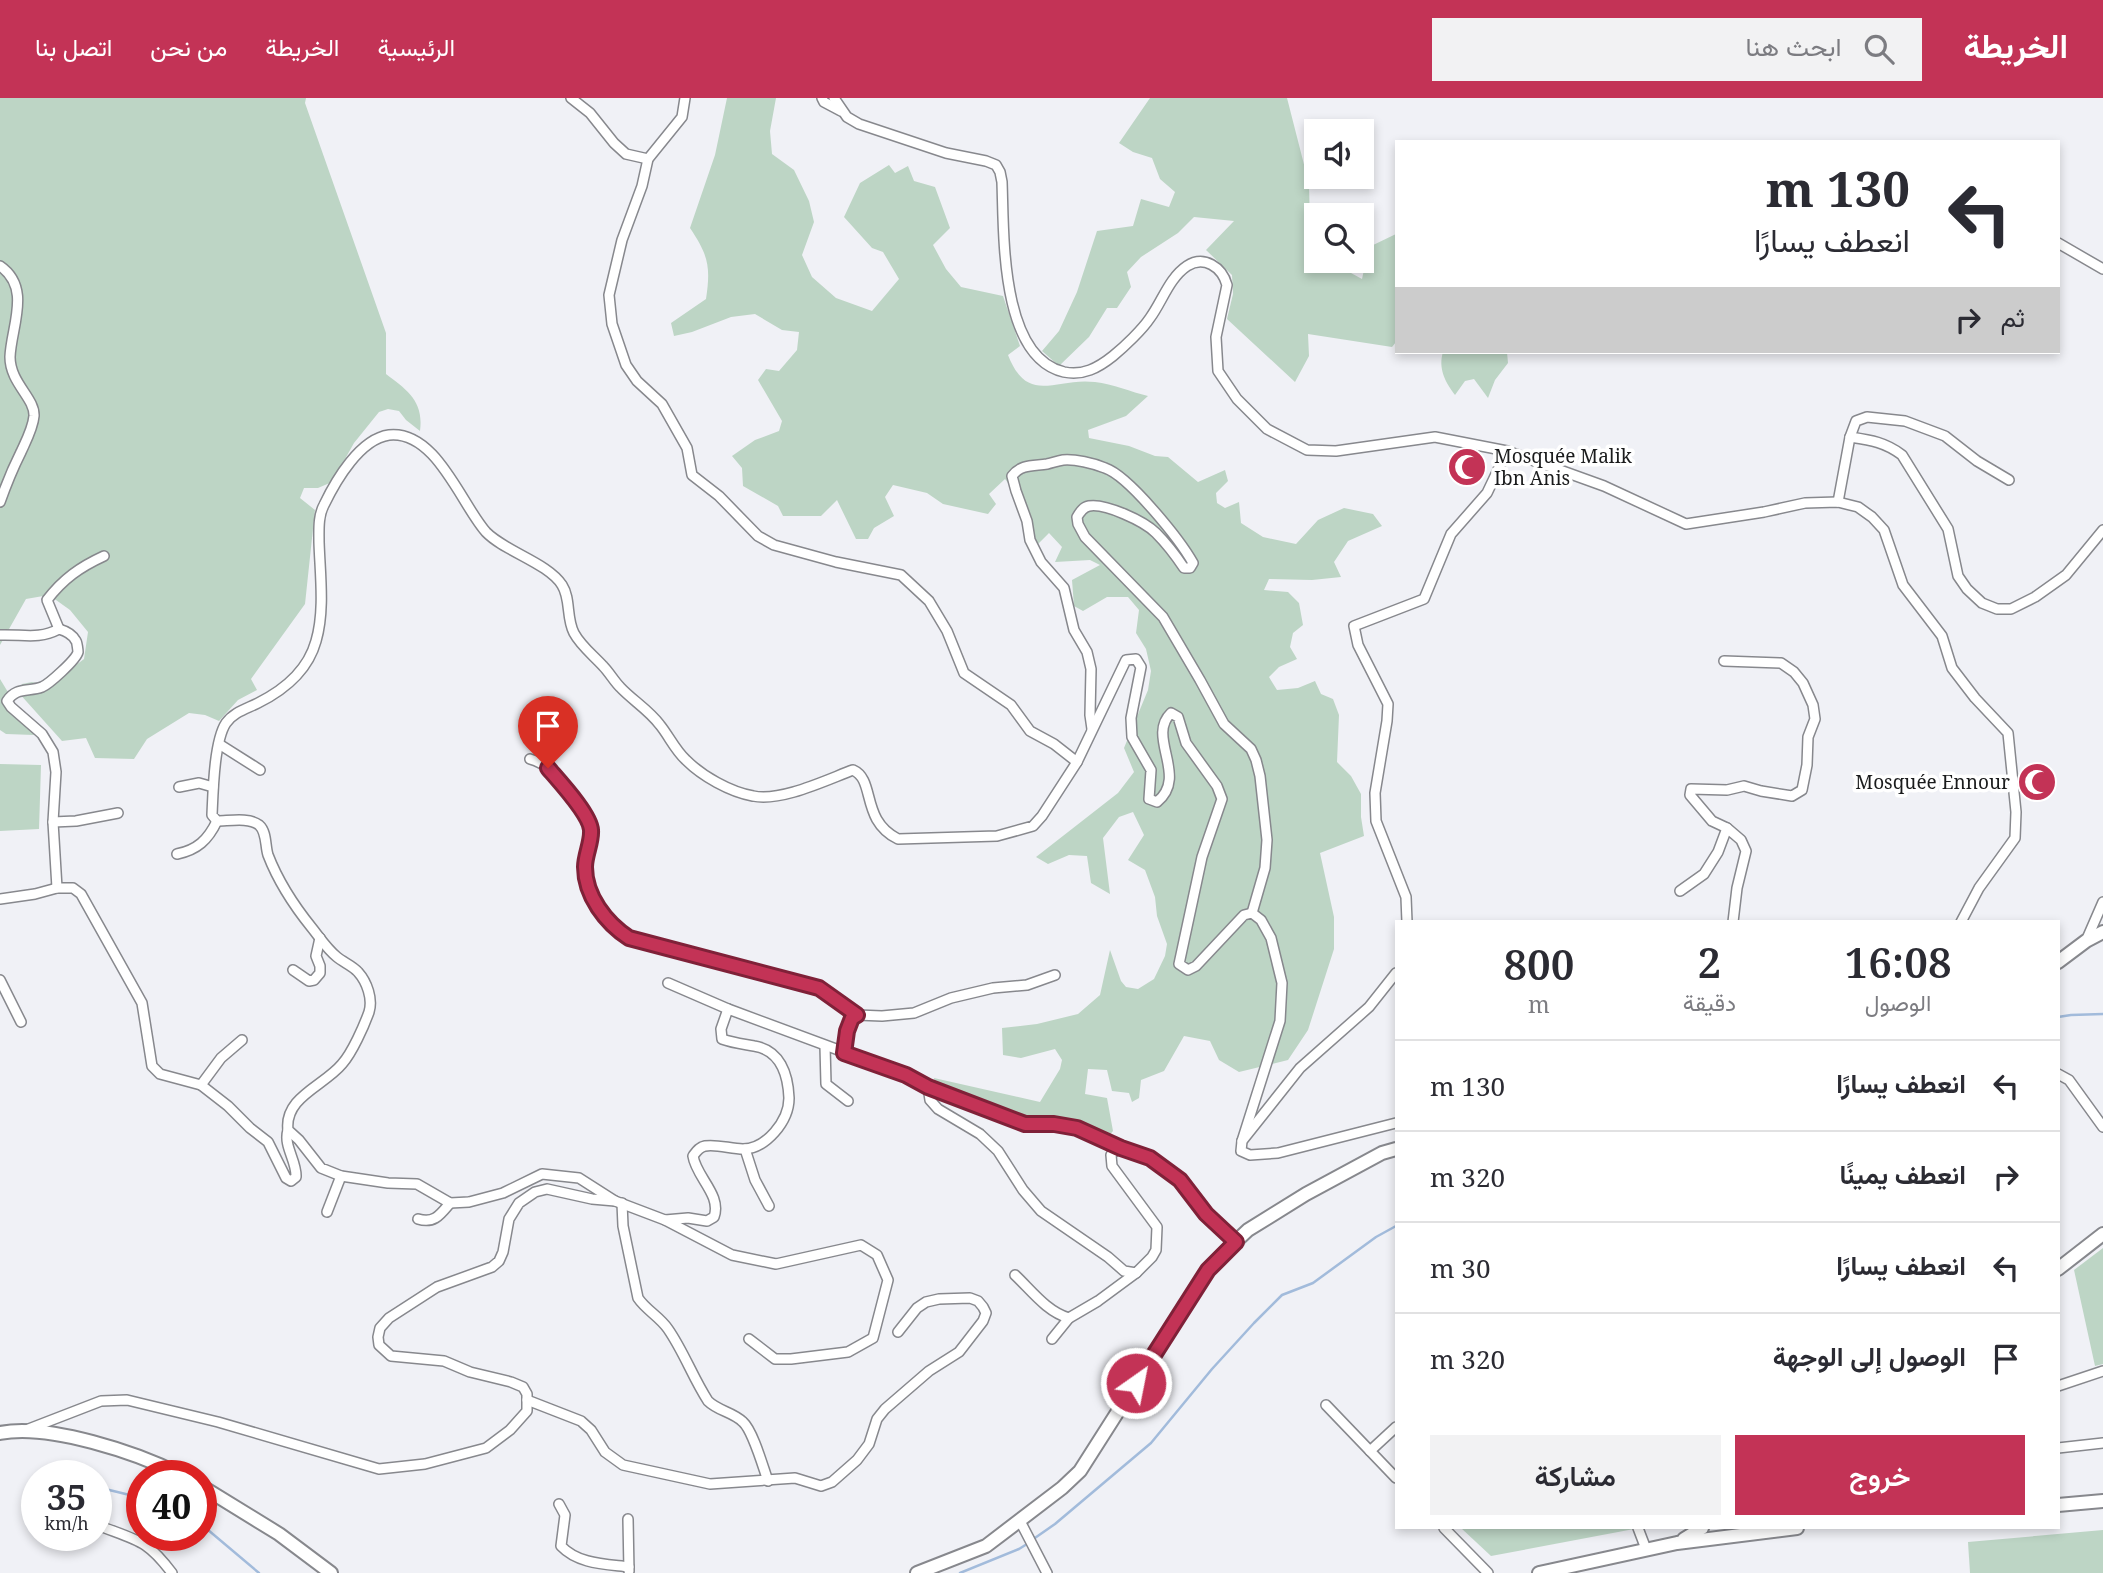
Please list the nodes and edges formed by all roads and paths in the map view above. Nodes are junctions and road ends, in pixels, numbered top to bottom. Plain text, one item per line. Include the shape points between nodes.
1 (571, 98) edge
2 (685, 98) edge
3 (822, 98) edge
4 (834, 98) edge
5 (842, 112) junction
6 (648, 159) junction
7 (2060, 244) edge
8 (0, 266) edge
9 (2103, 269) edge
10 (1850, 437) junction
11 (1507, 451) junction
12 (2009, 480) dead end
13 (0, 502) edge
14 (1838, 502) junction
15 (2103, 530) edge
16 (104, 556) dead end
17 (59, 629) junction
18 (0, 635) edge
19 (1724, 661) dead end
20 (1092, 730) junction
21 (219, 744) junction
22 (530, 759) dead end
23 (1077, 762) junction
24 (260, 770) dead end
25 (179, 787) dead end
26 (213, 787) junction
27 (118, 813) dead end
28 (217, 821) junction
29 (53, 822) junction
30 (1727, 828) junction
31 (177, 854) dead end
32 (57, 888) junction
33 (1680, 891) dead end
34 (0, 899) edge
35 (2103, 902) edge
36 (1252, 913) junction
37 (1407, 920) edge
38 (1733, 920) edge
39 (1962, 920) edge
40 (2103, 932) edge
41 (320, 938) junction
42 (2086, 941) junction
43 (2060, 960) edge
44 (293, 970) dead end
45 (1395, 974) edge
46 (1055, 975) dead end
47 (0, 980) edge
48 (667, 983) dead end
49 (728, 1009) junction
50 (857, 1015) junction
51 (21, 1022) dead end
52 (242, 1040) dead end
53 (825, 1046) junction
54 (844, 1053) junction
55 (2060, 1070) edge
56 (2060, 1075) edge
57 (2069, 1080) junction
58 (201, 1085) junction
59 (928, 1087) junction
60 (848, 1101) dead end
61 (1395, 1123) edge
62 (2103, 1126) edge
63 (288, 1130) junction
64 (1242, 1141) junction
65 (1121, 1148) junction
66 (745, 1149) junction
67 (1395, 1149) edge
68 (341, 1176) junction
69 (618, 1202) junction
70 (450, 1203) junction
71 (769, 1206) dead end
72 (327, 1212) dead end
73 (418, 1219) dead end
74 (666, 1220) junction
75 (2103, 1234) edge
76 (1236, 1242) junction
77 (2060, 1267) edge
78 (1136, 1273) junction
79 (1015, 1275) dead end
80 (1069, 1318) junction
81 (898, 1332) dead end
82 (750, 1339) dead end
83 (1052, 1339) dead end
84 (2103, 1371) edge
85 (2060, 1385) edge
86 (527, 1400) junction
87 (1326, 1405) dead end
88 (1395, 1428) edge
89 (21, 1432) junction
90 (0, 1433) edge
91 (2103, 1443) edge
92 (2060, 1448) edge
93 (1370, 1451) junction
94 (149, 1460) edge
95 (1395, 1477) edge
96 (768, 1481) junction
97 (217, 1496) edge
98 (2103, 1501) edge
99 (559, 1504) dead end
100 (2060, 1505) edge
101 (628, 1519) dead end
102 (1020, 1521) junction
103 (1445, 1529) edge
104 (1638, 1529) edge
105 (1700, 1529) edge
106 (1763, 1530) edge
107 (112, 1531) edge
108 (1677, 1543) junction
109 (1646, 1549) junction
110 (1578, 1569) edge
111 (629, 1570) edge
112 (172, 1573) edge
113 (331, 1573) edge
114 (917, 1573) edge
115 (1047, 1573) edge
116 (1488, 1573) edge
117 (1539, 1573) edge

1 - 6 street via 626,154
2 - 6 street via 682,117
3 - 5 street
4 - 5 street
5 - 11 street via 859,124 996,165 1002,182 1014,313 1032,351 1056,370 1090,371 1113,356 1150,319 1182,270 1205,262 1220,270 1227,285 1216,337 1219,372 1237,399 1267,429 1307,450 1336,451 1435,437
6 - 23 street via 622,240 610,295 612,324 626,365 662,404 687,448 692,475 758,536 774,545 901,575 929,601 964,673 1012,705 1030,731
7 - 9 street
8 - 13 street via 9,273 19,307 10,356 12,372 34,415
10 - 12 street via 1856,421 1867,417 1905,421 1945,436
10 - 14 street
10 - 15 street via 1876,440 1902,454 1948,529 1958,576 1982,603 1997,609 2011,610 2066,575
11 - 14 street via 1604,486 1686,524 1805,503
11 - 37 street via 1488,493 1451,534 1424,599 1354,626 1358,645 1388,704 1374,793 1376,821 1406,897
14 - 39 street via 1858,508 1884,530 1903,585 1942,636 1952,668 2008,733 2015,838
16 - 17 street via 72,573 47,600
17 - 18 street via 35,637
17 - 29 street via 76,640 74,659 45,685 19,690 7,701 42,734 53,752
19 - 30 street via 1780,663 1802,683 1815,719 1808,737 1802,790 1792,796 1744,786 1691,789 1689,795 1712,821
20 - 23 street
20 - 36 street via 1126,660 1136,659 1141,667 1132,737 1151,770 1149,799 1157,802 1169,783 1170,766 1162,737 1165,719 1171,713 1178,717 1186,743 1222,799 1202,857 1180,964 1188,970 1196,966 1244,915
20 - 36 street via 1087,652 1074,630 1064,588 1041,562 1030,540 1012,476 1023,466 1074,460 1107,468 1149,505 1193,563 1184,568 1155,532 1113,510 1091,505 1077,517 1085,537 1163,617 1224,724 1251,749 1256,760 1267,840 1265,868
21 - 23 street via 225,724 238,712 285,688 305,664 320,622 322,507 350,462 371,441 391,435 413,440 432,453 487,533 554,576 563,586 573,632 584,648 660,724 686,761 727,788 764,797 800,791 853,770 864,780 876,821 898,839 997,836 1033,826
21 - 24 street
21 - 26 street
22 - 50 street via 548,768 588,820 591,830 585,868 589,891 616,929 629,938 819,988
25 - 26 street via 199,783
26 - 28 street via 212,815
27 - 29 street
28 - 31 street via 199,846
28 - 41 street via 251,821 260,826 277,874
29 - 32 street
30 - 33 street via 1703,874
30 - 38 street via 1746,851
32 - 34 street
32 - 58 street via 73,888 81,894 142,1003 152,1066 160,1074
35 - 42 street
36 - 64 street via 1271,938 1282,983 1280,1021
40 - 42 street
41 - 44 street via 316,956 320,973 309,981
41 - 63 street via 357,971 370,997 370,1010 338,1069 289,1112
42 - 43 street
45 - 64 street via 1369,1007 1300,1068
46 - 50 street via 1027,985 951,998 914,1013
47 - 51 street
48 - 49 street
49 - 53 street
49 - 66 street via 722,1039 756,1046 775,1056 783,1064 789,1097 788,1111 778,1129
50 - 54 street via 847,1031
52 - 58 street
53 - 54 street
53 - 60 street via 826,1084
54 - 59 street
55 - 57 street
56 - 57 street
57 - 62 street
58 - 63 street via 268,1142 291,1181 296,1170 285,1137
59 - 65 street via 1025,1124 1077,1128
59 - 78 street via 930,1100 938,1109 980,1134 998,1151 1041,1211 1124,1271
61 - 64 street via 1278,1153 1250,1155 1241,1151
63 - 68 street via 321,1168
65 - 76 street via 1150,1158 1180,1180
65 - 78 street via 1111,1155 1112,1166 1157,1227 1156,1250
66 - 71 street
66 - 74 street via 699,1149 695,1167 714,1198 714,1216
67 - 76 street via 1306,1194
68 - 70 street via 417,1184
68 - 72 street
69 - 70 street via 579,1178 542,1174 503,1193
69 - 74 street
69 - 86 street via 548,1189 535,1192 519,1203 509,1219 503,1252 492,1268 437,1287 380,1328 379,1345 391,1356 444,1361 511,1382 523,1387
69 - 96 street via 638,1298 671,1333 708,1401 744,1423
70 - 73 street via 435,1220
74 - 82 street via 732,1255 776,1264 861,1245 877,1255 888,1280 873,1338 848,1352 791,1359 775,1359
75 - 77 street
76 - 102 street via 1208,1270 1080,1471
78 - 80 street
79 - 80 street via 1049,1308
80 - 83 street
81 - 96 street via 917,1308 939,1299 970,1298 986,1313 959,1352 885,1409 858,1460 832,1482 821,1486 794,1478
84 - 85 street
86 - 89 street via 520,1422 486,1448 425,1464 379,1469 127,1400 101,1401
86 - 96 street via 581,1421 605,1452 623,1465 710,1483
87 - 93 street
88 - 93 street
89 - 90 street
89 - 94 street via 87,1440
91 - 92 street
93 - 95 street
97 - 113 street
98 - 100 street
99 - 111 street via 565,1514 561,1546 567,1553
101 - 111 street
102 - 114 street via 986,1545
102 - 115 street
103 - 116 street
104 - 109 street
105 - 108 street
106 - 108 street
107 - 112 street via 147,1544
108 - 109 street
109 - 110 street
110 - 117 street

